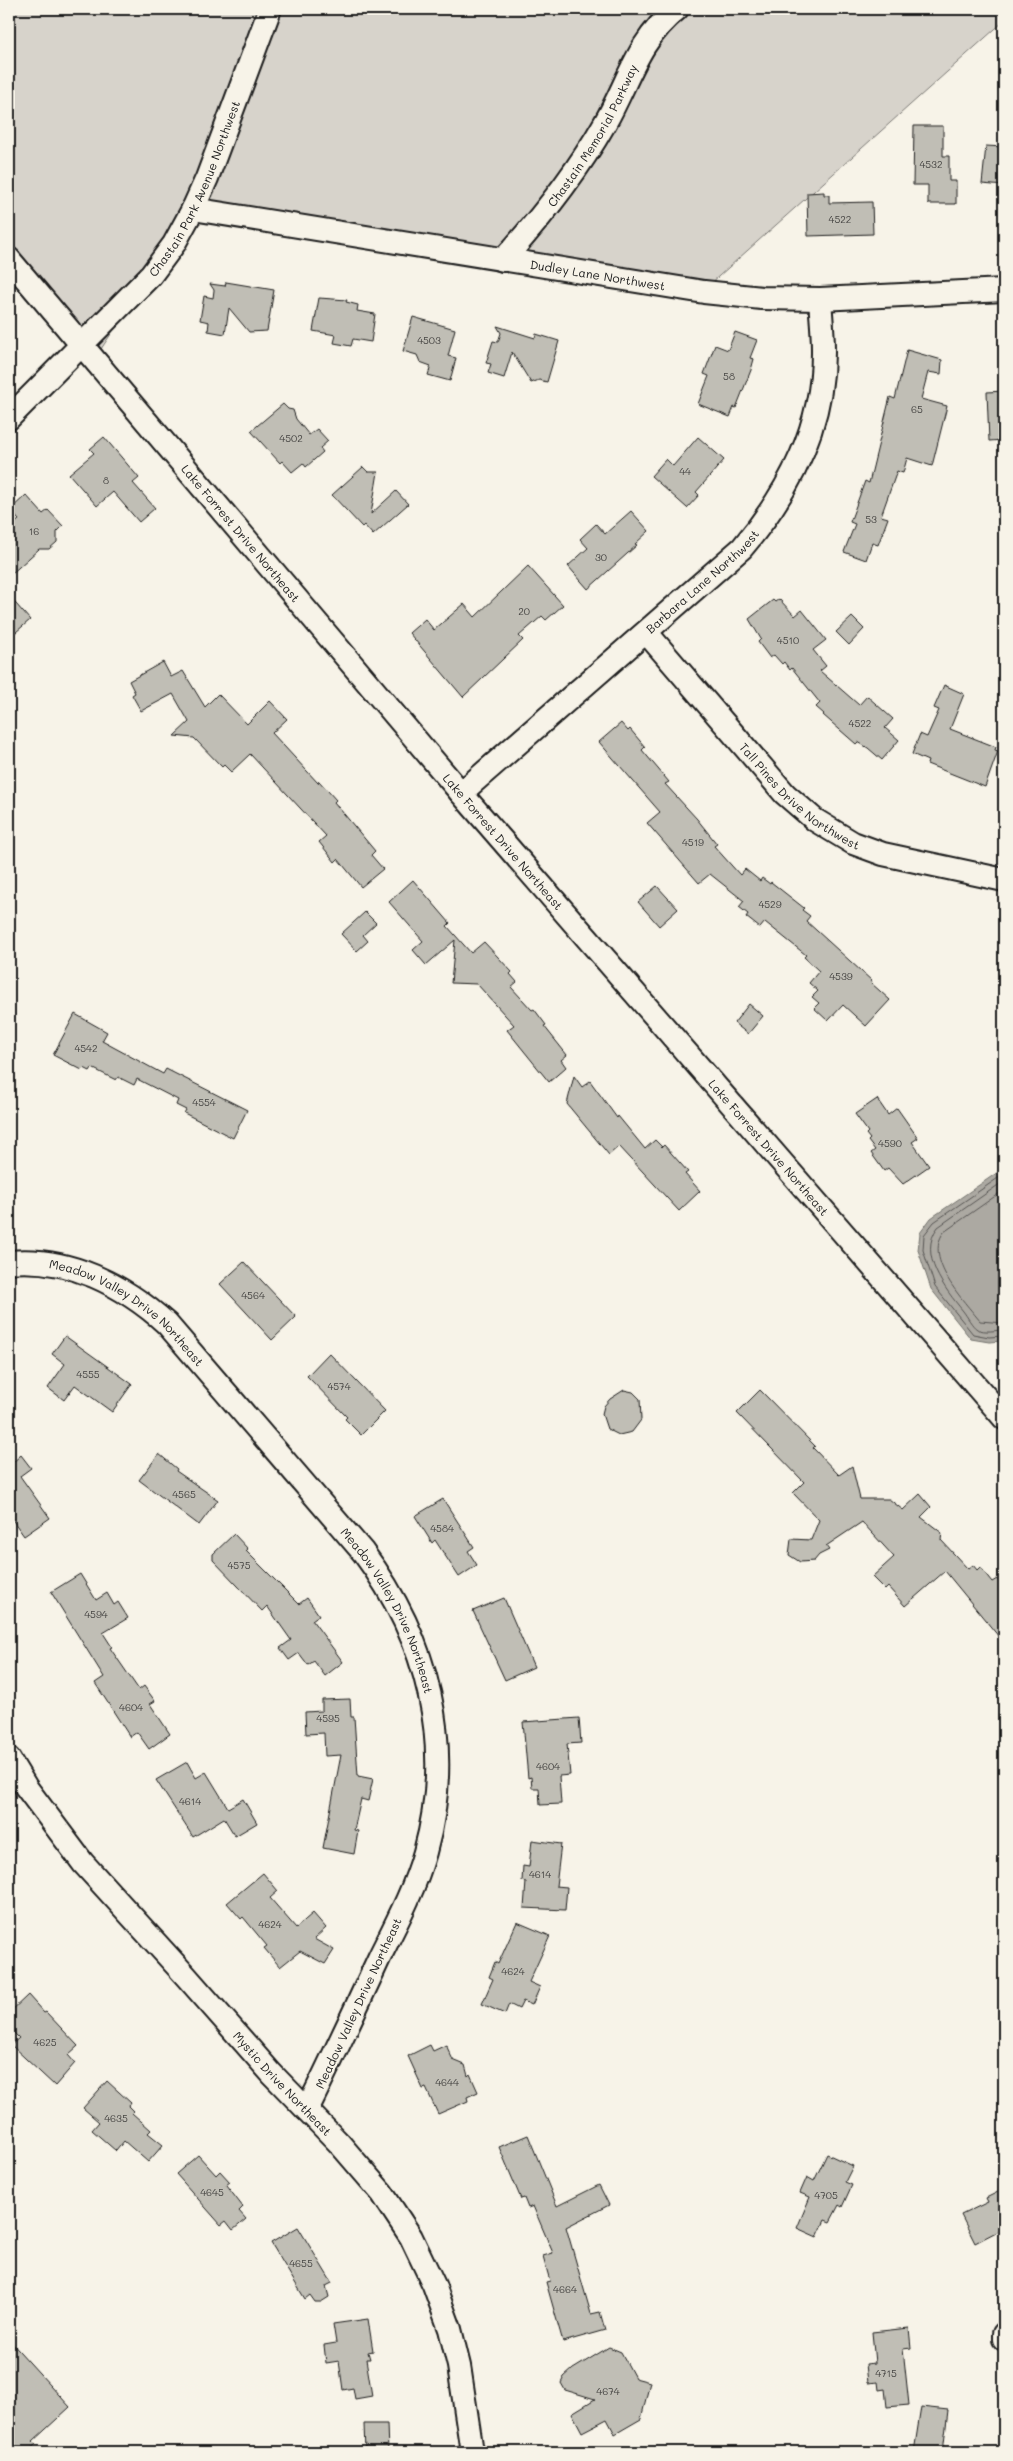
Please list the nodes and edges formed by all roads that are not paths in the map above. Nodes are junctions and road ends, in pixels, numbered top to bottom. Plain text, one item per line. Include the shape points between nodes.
1 (270, 9) edge
2 (677, 9) edge
3 (193, 210) junction
4 (9, 259) edge
5 (503, 260) junction
6 (1004, 290) edge
7 (820, 299) junction
8 (81, 346) junction
9 (9, 418) edge
10 (646, 632) junction
11 (461, 793) junction
12 (1004, 880) edge
13 (9, 1262) edge
14 (1004, 1418) edge
15 (9, 1759) edge
16 (307, 2110) junction
17 (1004, 2334) edge
18 (1004, 2339) edge
19 (472, 2452) edge

1 - 3 street, Chastain Park Avenue Northwest
2 - 5 street, Chastain Memorial Parkway via 646,41 606,122 579,166 543,215
3 - 5 street, Dudley Lane Northwest
3 - 8 street, Chastain Park Avenue Northwest via 151,275
4 - 8 street, Lake Forrest Drive Northeast
5 - 7 street, Dudley Lane Northwest via 704,292
6 - 7 street, Dudley Lane Northwest
7 - 10 street, Barbara Lane Northwest via 824,350 819,396 808,440 790,482 768,517 742,548
8 - 9 street, Chastain Park Avenue Northwest
8 - 11 street, Lake Forrest Drive Northeast
10 - 11 street, Barbara Lane Northwest
10 - 12 street, Tall Pines Drive Northwest via 785,794 815,820 852,843 883,854
11 - 14 street, Lake Forrest Drive Northeast
13 - 16 street, Meadow Valley Drive Northeast via 52,1264 87,1272 128,1293 161,1318 363,1552 380,1575 411,1631 429,1686 437,1749 434,1807 425,1852 412,1890
15 - 16 street, Mystic Drive Northeast via 83,1863
16 - 19 street, Mystic Drive Northeast via 382,2193 415,2246 434,2285 459,2366
17 - 18 street

